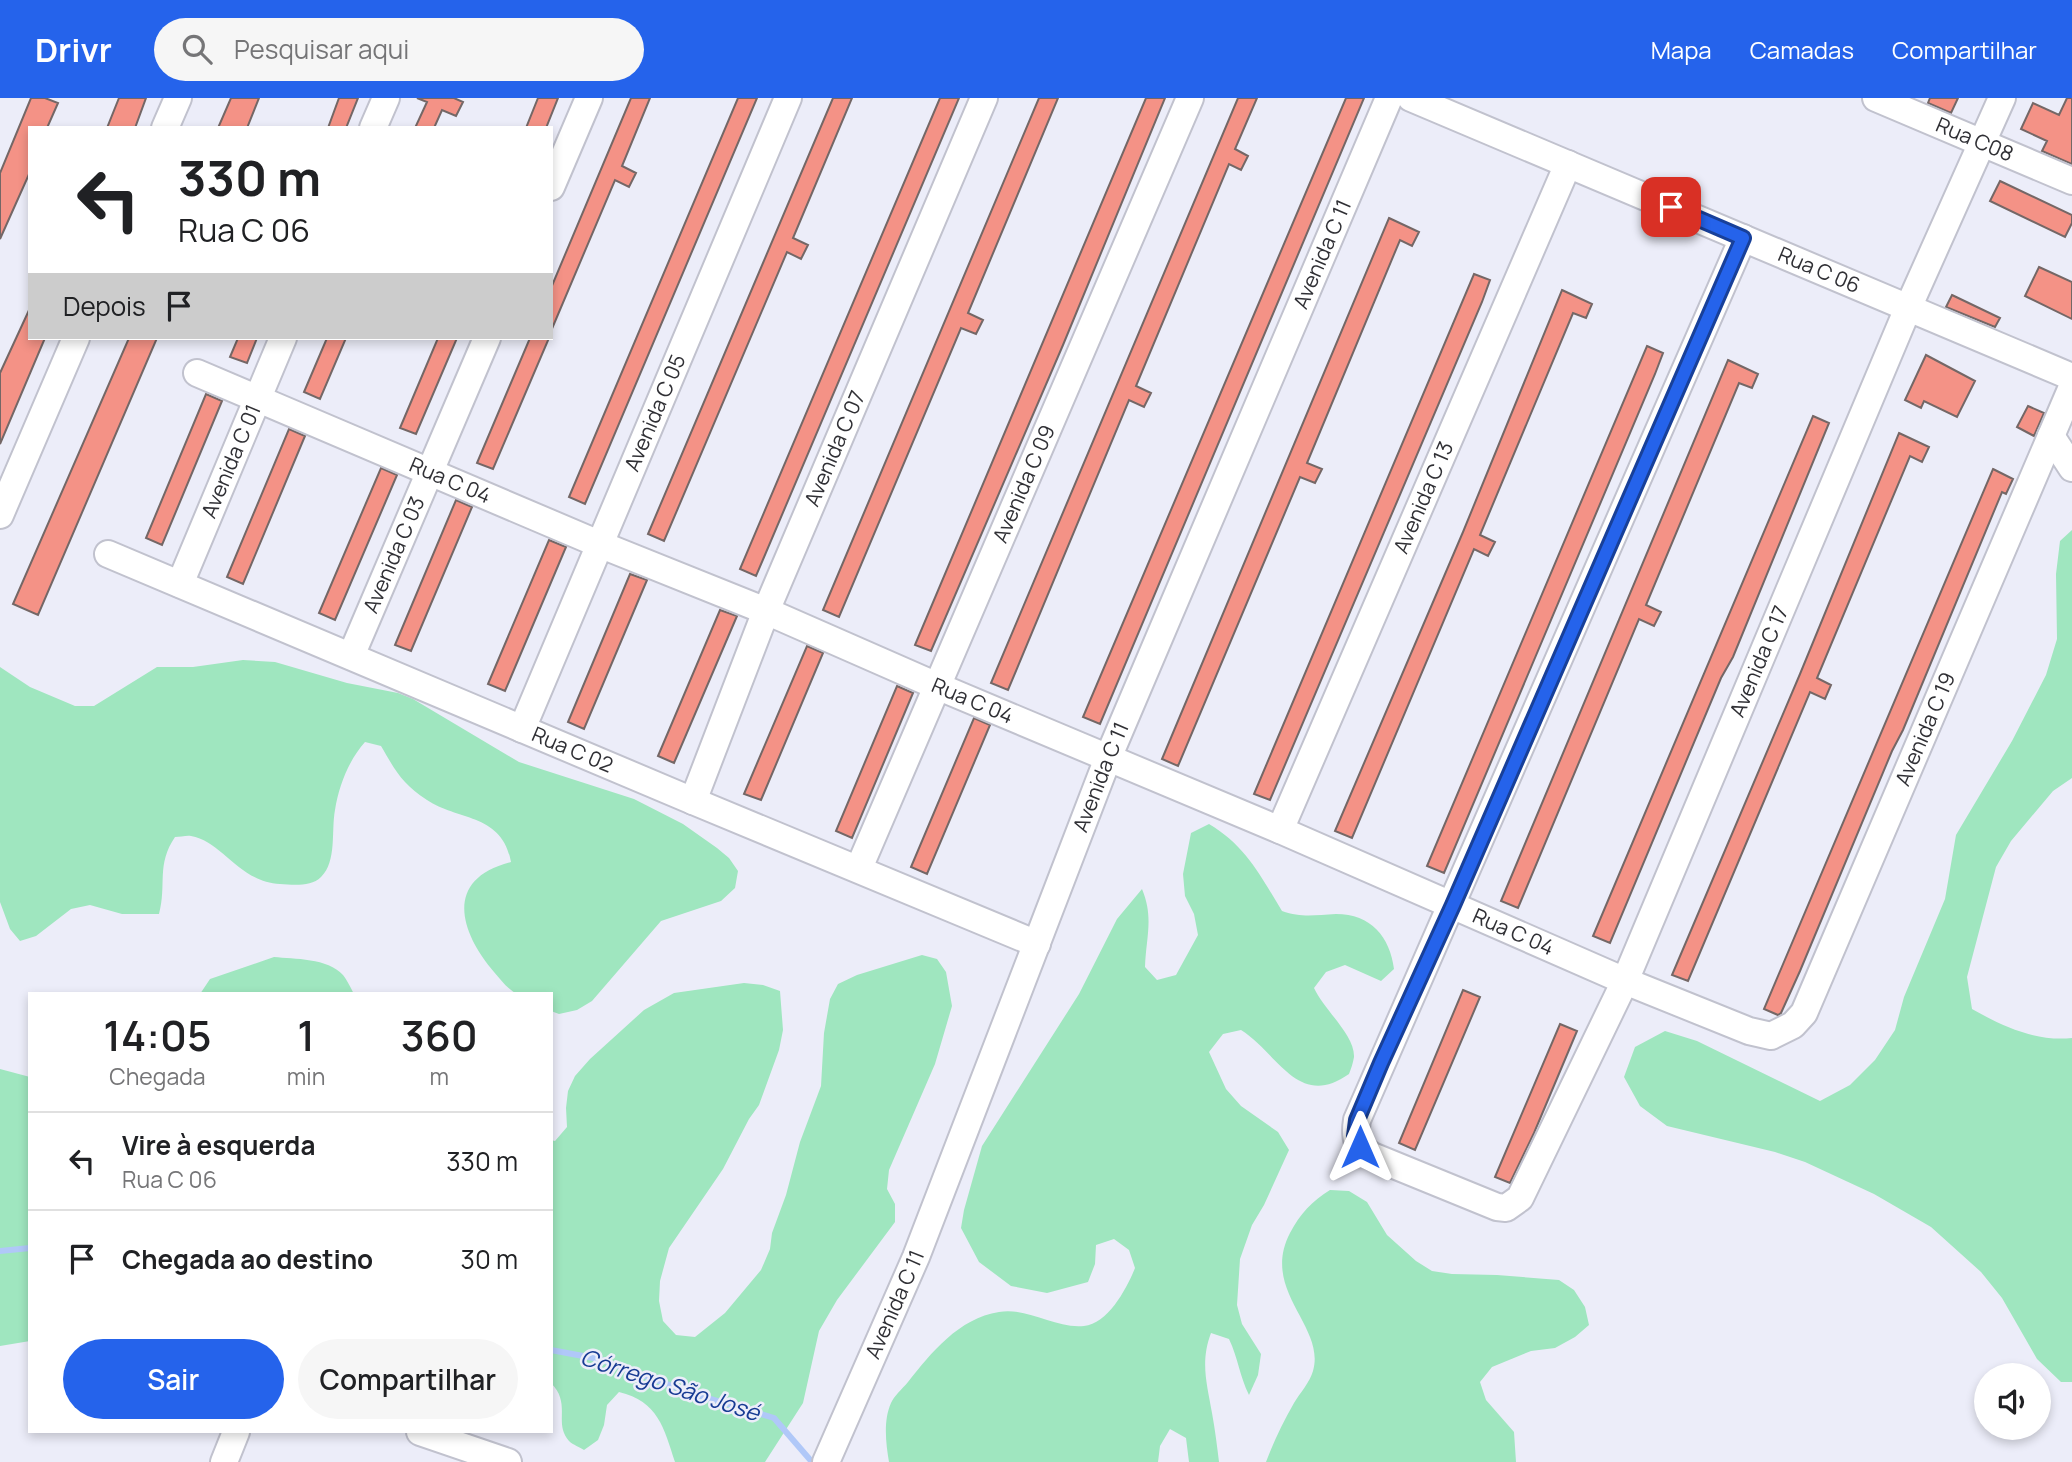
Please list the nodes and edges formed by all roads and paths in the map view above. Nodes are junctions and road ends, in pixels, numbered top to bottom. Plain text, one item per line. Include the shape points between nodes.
1 (178, 98) edge
2 (386, 98) edge
3 (589, 98) edge
4 (788, 98) edge
5 (984, 98) edge
6 (1190, 98) edge
7 (1389, 98) edge
8 (1411, 98) edge
9 (1876, 98) edge
10 (2002, 98) edge
11 (166, 126) edge
12 (374, 126) edge
13 (1983, 143) junction
14 (1569, 164) junction
15 (2072, 181) edge
16 (553, 182) edge
17 (1743, 238) junction
18 (1908, 308) junction
19 (75, 340) edge
20 (282, 340) edge
21 (486, 340) edge
22 (197, 373) dead end
23 (2072, 377) edge
24 (2072, 387) edge
25 (257, 399) junction
26 (2051, 436) junction
27 (2072, 468) edge
28 (429, 472) junction
29 (0, 515) edge
30 (599, 544) junction
31 (108, 554) dead end
32 (180, 584) junction
33 (766, 611) junction
34 (351, 656) junction
35 (937, 687) junction
36 (522, 729) junction
37 (1108, 758) junction
38 (693, 801) junction
39 (1280, 830) junction
40 (859, 868) junction
41 (1453, 905) junction
42 (1037, 944) junction
43 (1625, 981) junction
44 (1749, 1031) joint
45 (236, 1433) edge
46 (423, 1433) edge
47 (826, 1461) edge
48 (223, 1462) edge
49 (508, 1462) edge

1 - 11 street
2 - 12 street
3 - 16 street
4 - 30 street, Avenida C 05
5 - 33 street, Avenida C 07
6 - 35 street, Avenida C 09
7 - 37 street, Avenida C 11
8 - 14 street, Rua C 06
9 - 13 street, Rua C08
10 - 13 street, Avenida C 17
13 - 15 street, Rua C08
13 - 18 street, Avenida C 17
14 - 17 street, Rua C 06
14 - 39 street, Avenida C 13
17 - 18 street, Rua C 06
17 - 41 street
18 - 23 street, Rua C 06
18 - 43 street, Avenida C 17
19 - 29 street
20 - 25 street, Avenida C 01
21 - 28 street, Avenida C 03
22 - 25 street, Rua C 04
24 - 26 street, Avenida C 19
25 - 28 street, Rua C 04
25 - 32 street, Avenida C 01
26 - 27 street
26 - 44 street, Avenida C 19 via 1804,1013 1771,1037
28 - 30 street, Rua C 04
28 - 34 street, Avenida C 03
30 - 33 street, Rua C 04
30 - 36 street, Avenida C 05
31 - 32 street, Rua C 02
32 - 34 street, Rua C 02
33 - 35 street, Rua C 04
33 - 38 street, Avenida C 07
34 - 36 street, Rua C 02
35 - 37 street, Rua C 04
35 - 40 street, Avenida C 09
36 - 38 street, Rua C 02
37 - 39 street, Rua C 04
37 - 42 street, Avenida C 11
38 - 40 street, Rua C 02
39 - 41 street, Rua C 04
40 - 42 street, Rua C 02
41 - 43 street, Rua C 04
41 - 43 street, Avenida C 17 via 1357,1120 1355,1136 1372,1156 1506,1208 1520,1198
42 - 47 street, Avenida C 11 via 916,1257
43 - 44 street, Rua C 04
45 - 48 street
46 - 49 street

